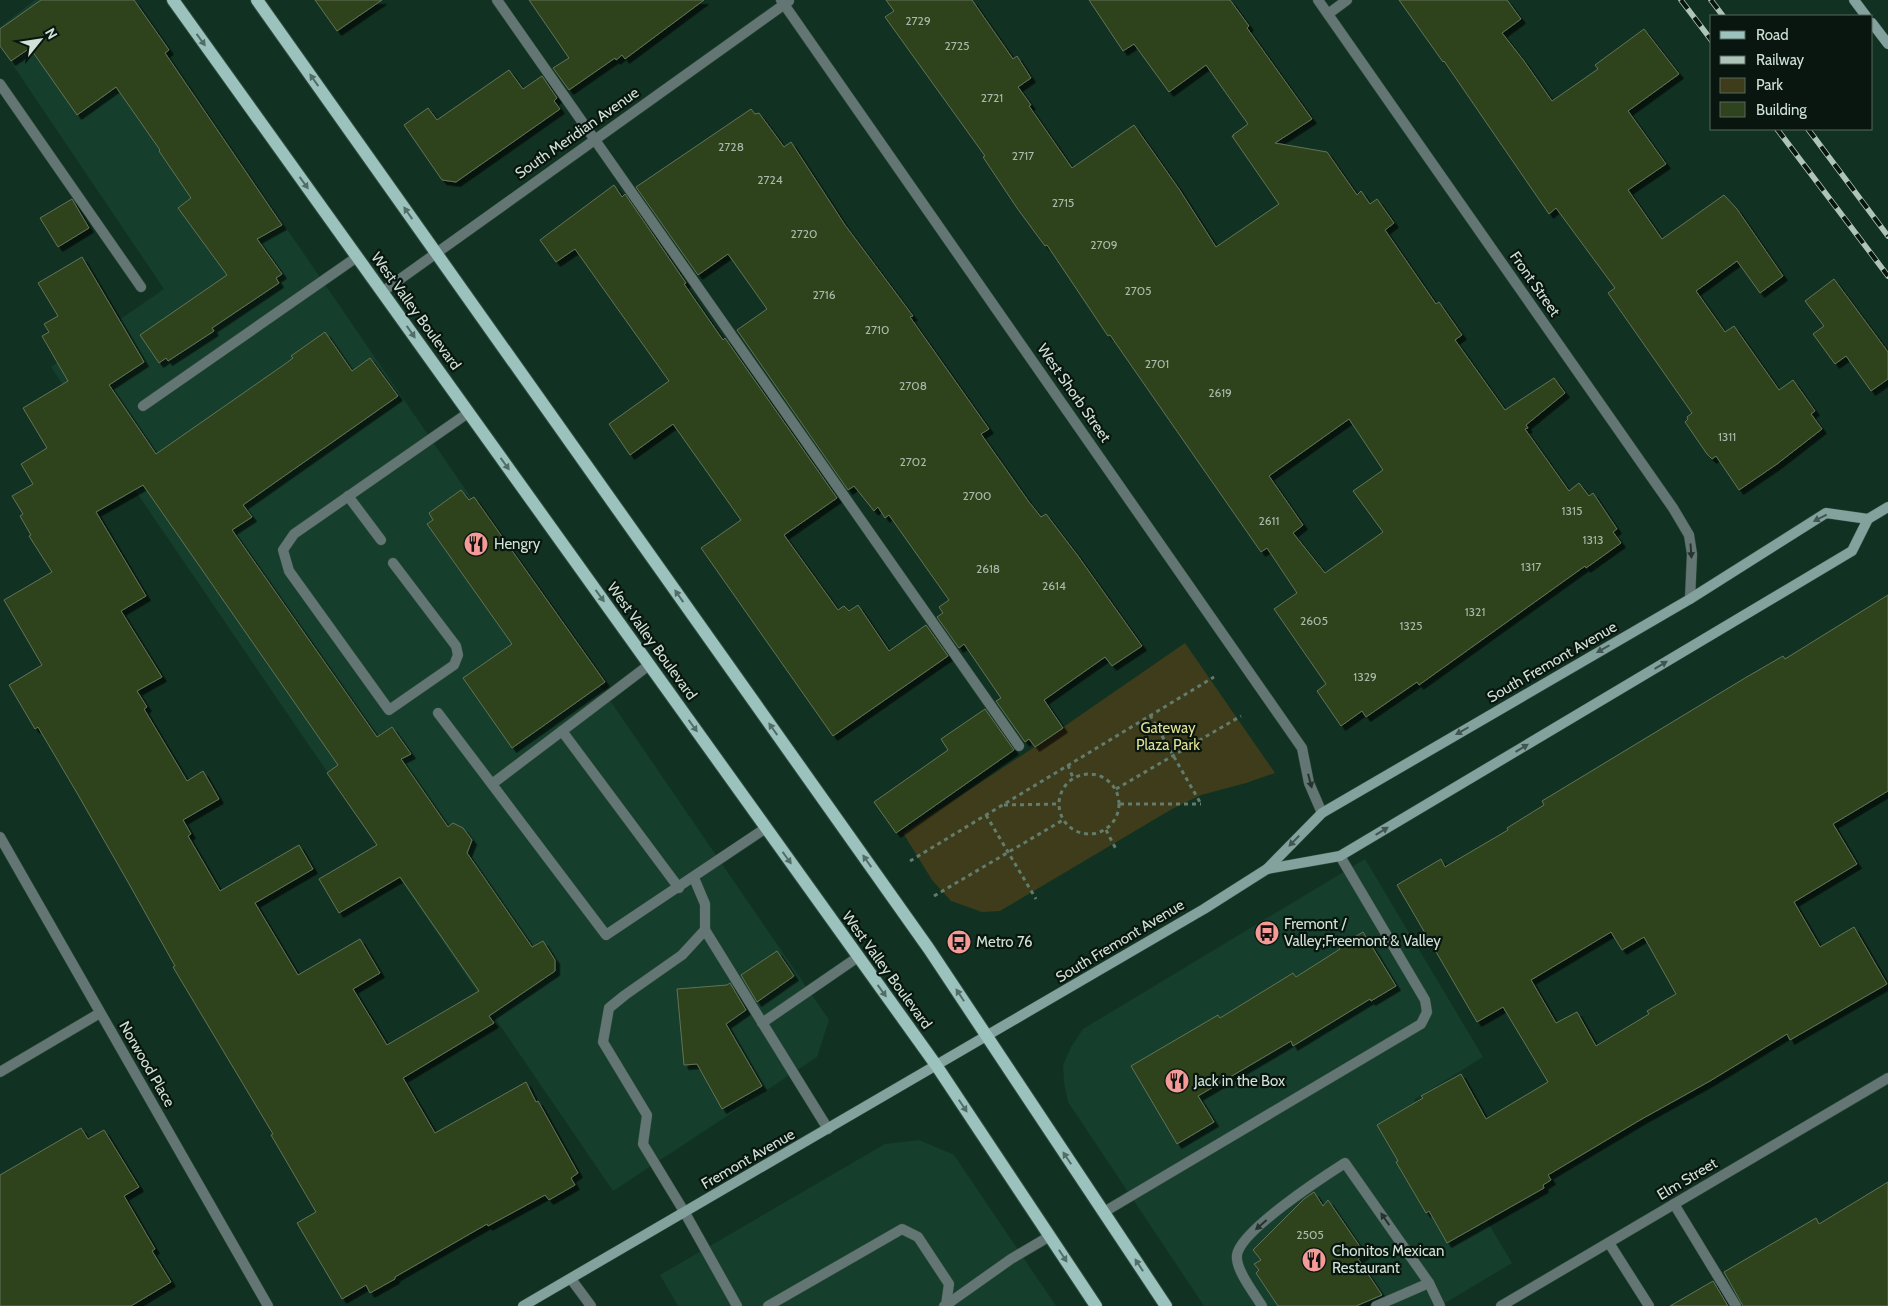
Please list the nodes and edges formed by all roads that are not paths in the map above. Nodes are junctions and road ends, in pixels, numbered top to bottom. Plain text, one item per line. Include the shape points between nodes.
1 (173, 0) edge
2 (257, 0) edge
3 (497, 0) edge
4 (1318, 0) edge
5 (1347, 0) edge
6 (1854, 0) edge
7 (785, 1) edge
8 (1328, 14) junction
9 (1865, 15) edge
10 (1873, 24) edge
11 (1888, 44) edge
12 (0, 84) edge
13 (595, 139) junction
14 (436, 252) junction
15 (357, 257) junction
16 (141, 286) dead end
17 (382, 292) junction
18 (143, 406) dead end
19 (468, 413) junction
20 (348, 496) junction
21 (1888, 507) edge
22 (1868, 519) junction
23 (380, 540) dead end
24 (393, 563) dead end
25 (1690, 598) junction
26 (649, 665) junction
27 (438, 713) dead end
28 (562, 731) junction
29 (1019, 746) dead end
30 (492, 784) junction
31 (1322, 813) junction
32 (766, 828) junction
33 (0, 838) edge
34 (1340, 856) junction
35 (1267, 870) junction
36 (694, 878) junction
37 (679, 888) junction
38 (705, 930) junction
39 (858, 957) junction
40 (100, 1013) junction
41 (762, 1023) junction
42 (986, 1036) junction
43 (936, 1066) junction
44 (0, 1072) edge
45 (1888, 1078) edge
46 (828, 1129) junction
47 (1674, 1204) junction
48 (1104, 1212) junction
49 (685, 1213) junction
50 (1050, 1236) junction
51 (1609, 1243) junction
52 (571, 1279) junction
53 (1430, 1284) junction
54 (945, 1305) edge
55 (268, 1306) edge
56 (524, 1306) edge
57 (592, 1306) edge
58 (737, 1306) edge
59 (768, 1306) edge
60 (1096, 1306) edge
61 (1166, 1306) edge
62 (1262, 1306) edge
63 (1376, 1306) edge
64 (1440, 1306) edge
65 (1501, 1306) edge
66 (1649, 1306) edge
67 (1736, 1306) edge

1 -> 15 main road, West Valley Boulevard
14 -> 2 main road
3 - 13 street
4 - 8 street, Front Street
5 - 8 street
6 - 9 main road
7 - 13 street, South Meridian Avenue
7 -> 31 street, West Shorb Street via 1302,748 1309,783
8 -> 25 street, Front Street via 1673,508 1689,535 1692,554
10 - 11 main road
12 - 16 street
13 - 14 street, South Meridian Avenue
13 - 29 street
14 - 17 street, South Meridian Avenue
42 -> 14 main road via 913,926
15 - 17 main road, West Valley Boulevard
15 - 18 street
17 -> 19 main road, West Valley Boulevard
19 - 20 street
19 -> 26 main road, West Valley Boulevard
20 - 23 street
20 - 24 street via 294,534 283,550 289,571 389,710 454,665 458,656 456,646
21 - 22 main road
22 -> 25 main road, South Fremont Avenue via 1826,514
34 -> 22 main road, South Fremont Avenue via 1852,551
25 -> 31 main road, South Fremont Avenue
26 - 28 street
26 -> 32 main road, West Valley Boulevard
27 - 30 street
28 - 30 street
28 - 37 street
30 - 37 street via 606,935
31 -> 35 main road, South Fremont Avenue
32 - 36 street
32 -> 39 main road, West Valley Boulevard
33 - 40 street, Norwood Place
34 - 35 main road, South Fremont Avenue
34 - 48 street via 1425,1000 1427,1012 1421,1024
35 - 42 main road, South Fremont Avenue
36 - 37 street
36 - 38 street via 705,904
38 - 41 street
38 - 49 street via 682,955 610,1008 603,1042 647,1115 643,1144
39 - 41 street
39 -> 43 main road, West Valley Boulevard
40 - 44 street
40 - 55 street, Norwood Place
41 - 46 street
42 - 43 main road, Fremont Avenue
48 -> 42 main road
43 - 46 main road, Fremont Avenue
43 -> 50 main road, West Valley Boulevard
45 - 47 street, Elm Street
46 - 49 main road, Fremont Avenue
47 - 51 street, Elm Street
47 - 67 street
61 -> 48 main road
49 - 52 main road, Fremont Avenue
49 - 58 street
50 - 54 street
50 -> 60 main road, West Valley Boulevard
51 - 65 street, Elm Street
51 - 66 street
52 - 56 main road, Fremont Avenue
52 - 57 street
53 -> 62 street via 1345,1163 1298,1193 1244,1240 1237,1254 1238,1266
53 - 63 street
53 - 64 street
54 - 59 street via 949,1284 918,1237 902,1229

